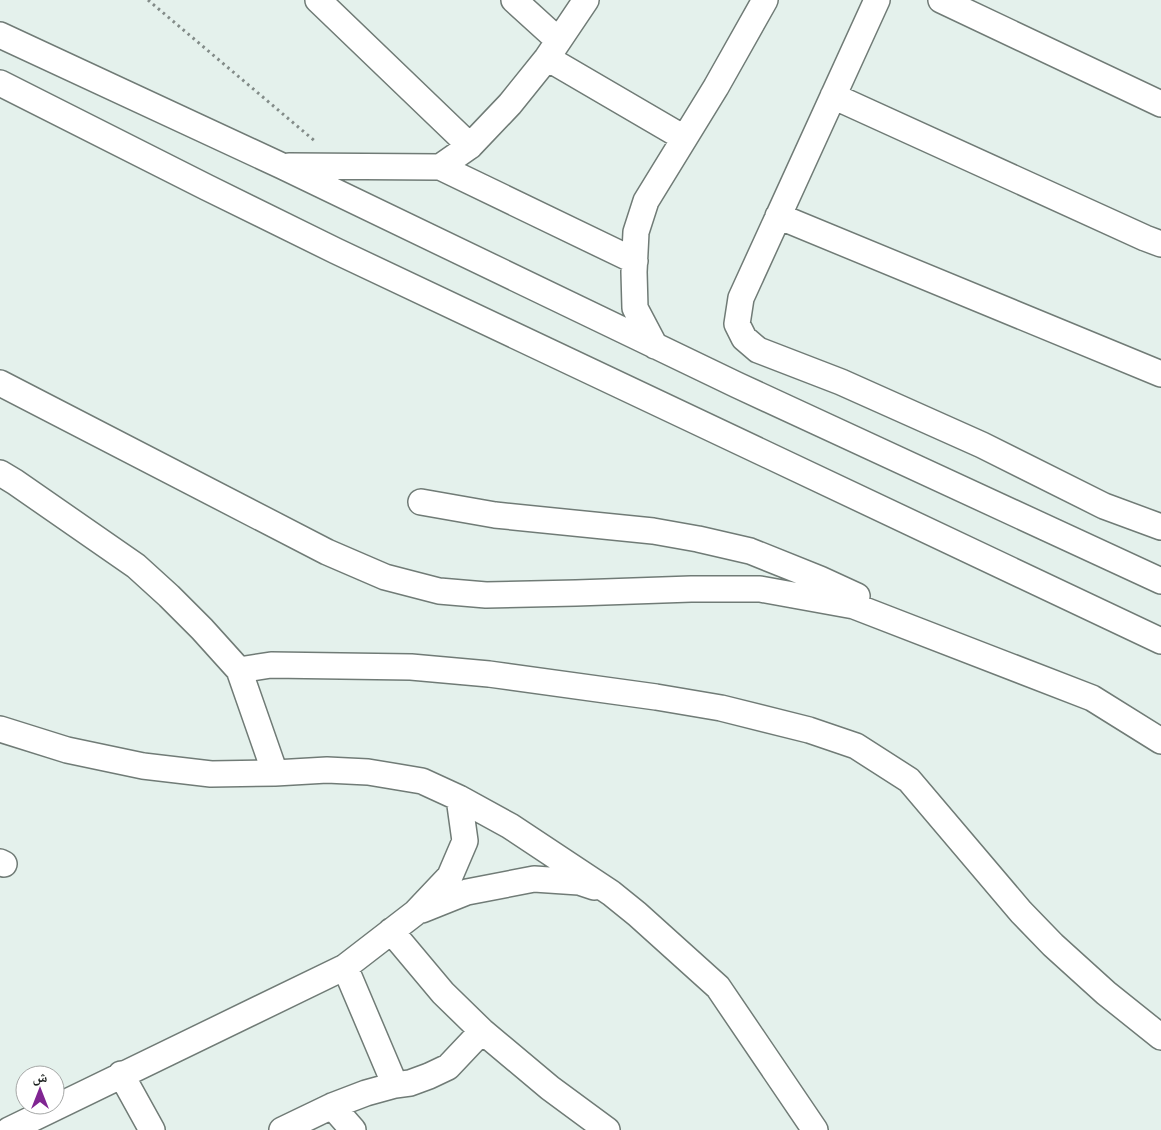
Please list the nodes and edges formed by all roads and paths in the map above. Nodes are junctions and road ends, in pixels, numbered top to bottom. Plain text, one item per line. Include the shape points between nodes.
1 (148, 0) edge
2 (318, 0) edge
3 (514, 0) edge
4 (586, 0) edge
5 (765, 0) edge
6 (877, 0) edge
7 (941, 0) edge
8 (0, 36) edge
9 (552, 49) junction
10 (0, 83) edge
11 (833, 96) junction
12 (1161, 104) edge
13 (684, 138) junction
14 (470, 146) junction
15 (282, 166) junction
16 (345, 167) junction
17 (440, 167) junction
18 (778, 216) junction
19 (1161, 244) edge
20 (635, 260) junction
21 (655, 346) junction
22 (1161, 374) edge
23 (0, 383) edge
24 (0, 473) edge
25 (420, 502) dead end
26 (1161, 527) edge
27 (1161, 581) edge
28 (878, 616) junction
29 (1161, 641) edge
30 (239, 670) junction
31 (0, 729) edge
32 (1161, 741) edge
33 (274, 773) junction
34 (459, 798) junction
35 (611, 893) junction
36 (415, 913) junction
37 (391, 931) junction
38 (345, 967) junction
39 (482, 1031) junction
40 (1161, 1037) edge
41 (121, 1074) junction
42 (395, 1085) junction
43 (332, 1106) junction
44 (9, 1130) edge
45 (152, 1130) edge
46 (282, 1130) edge
47 (353, 1130) edge
48 (607, 1130) edge
49 (815, 1130) edge

1 - 16 path
2 - 14 street
3 - 9 street
4 - 9 street
5 - 13 street
6 - 11 street
7 - 12 street
8 - 15 street
9 - 13 street
9 - 14 street via 510,104
10 - 29 street via 206,188
11 - 18 street
11 - 19 street
13 - 20 street via 646,201 636,232
14 - 17 street
15 - 16 street
15 - 21 street
16 - 17 street
17 - 20 street
18 - 22 street
18 - 26 street via 741,298 737,324 753,347 982,445 1104,506
20 - 21 street via 635,308
21 - 27 street
23 - 28 street via 328,552 385,578 439,591 486,595 760,589 854,606
24 - 30 street via 136,566 202,629
25 - 28 street via 495,515 653,530 750,551 858,596
28 - 32 street via 1092,698
30 - 33 street
30 - 40 street via 271,665 402,666 489,674 721,708 809,730 856,746 909,780 1046,939
31 - 33 street via 67,750 142,766 212,774
33 - 34 street via 368,772 422,781
34 - 35 street via 510,826
34 - 36 street via 465,841 450,876
35 - 36 street via 579,882 534,879 467,892
35 - 49 street via 718,987
36 - 37 street
37 - 38 street
37 - 39 street via 443,993
38 - 41 street
38 - 42 street
39 - 42 street via 448,1067
39 - 48 street
41 - 44 street
41 - 45 street
42 - 43 street via 366,1092
43 - 46 street
43 - 47 street

